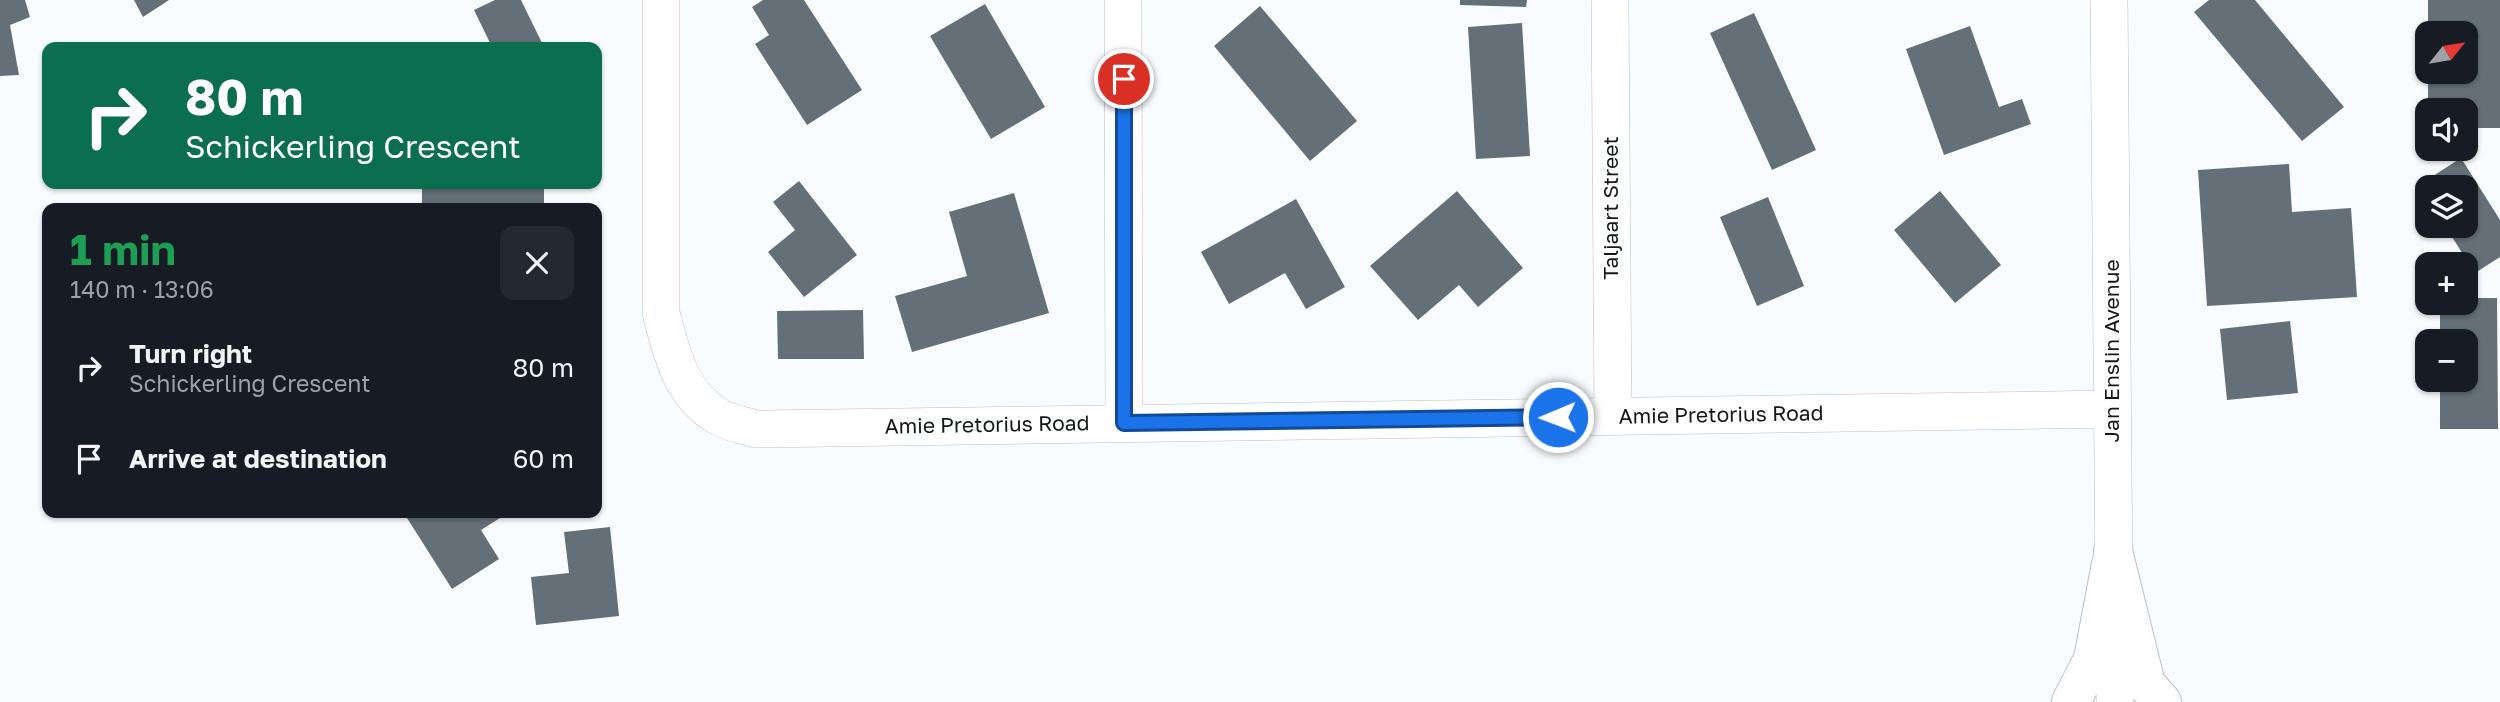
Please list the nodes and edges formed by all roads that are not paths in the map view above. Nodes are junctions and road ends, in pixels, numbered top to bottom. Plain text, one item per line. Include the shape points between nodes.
1 (661, 0) edge
2 (1123, 0) edge
3 (1609, 0) edge
4 (2109, 0) edge
5 (2112, 409) junction
6 (1612, 416) junction
7 (1124, 423) junction
8 (2113, 551) junction
9 (2071, 702) edge
10 (2115, 702) edge
11 (2162, 702) edge

1 - 7 street, Amie Pretorius Road via 661,313 672,355 689,392 719,417 755,429
2 - 7 street
3 - 6 street, Taljaart Street
4 - 5 street, Jan Enslin Avenue
5 - 6 street, Amie Pretorius Road
5 - 8 street, Jan Enslin Avenue
6 - 7 street, Amie Pretorius Road
8 - 9 main road via 2093,659
8 - 10 street, Jan Enslin Avenue
8 - 11 main road via 2146,684

